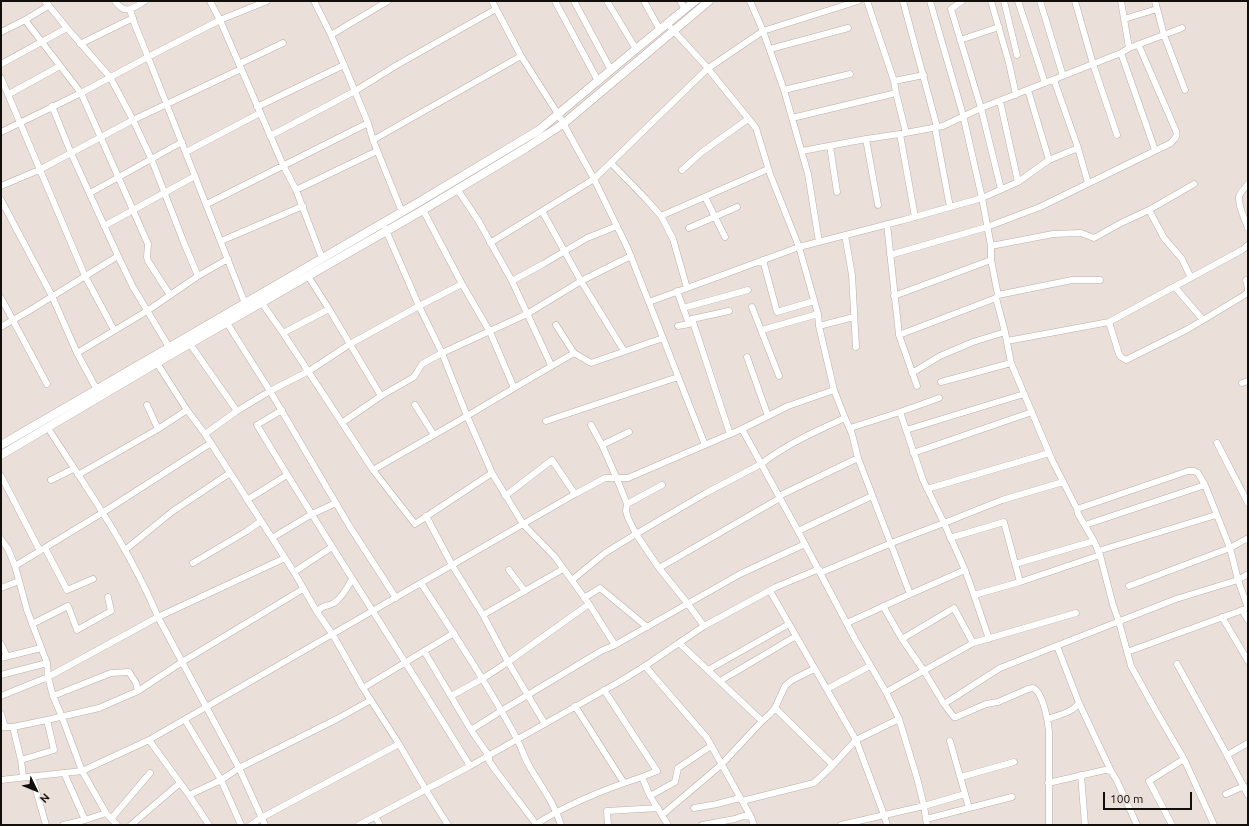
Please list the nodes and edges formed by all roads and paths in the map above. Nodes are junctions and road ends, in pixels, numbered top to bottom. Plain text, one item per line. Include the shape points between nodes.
1 (115, 1) edge
2 (144, 1) edge
3 (210, 1) edge
4 (267, 1) edge
5 (314, 1) edge
6 (388, 1) edge
7 (492, 1) edge
8 (555, 1) edge
9 (574, 1) edge
10 (607, 1) edge
11 (644, 1) edge
12 (680, 1) edge
13 (695, 1) edge
14 (709, 1) edge
15 (750, 1) edge
16 (858, 1) edge
17 (868, 1) edge
18 (903, 1) edge
19 (930, 1) edge
20 (962, 1) edge
21 (991, 1) edge
22 (1004, 1) edge
23 (1018, 1) edge
24 (1040, 1) edge
25 (1075, 1) edge
26 (1121, 1) edge
27 (1155, 1) edge
28 (47, 3) edge
29 (259, 3) edge
30 (496, 9) junction
31 (685, 9) junction
32 (1157, 9) junction
33 (130, 10) junction
34 (132, 18) junction
35 (1124, 19) junction
36 (25, 20) junction
37 (220, 20) junction
38 (668, 23) junction
39 (67, 28) junction
40 (848, 28) dead end
41 (999, 28) junction
42 (1182, 28) dead end
43 (660, 30) junction
44 (764, 30) junction
45 (673, 31) junction
46 (1, 32) edge
47 (331, 35) junction
48 (1164, 35) junction
49 (960, 40) junction
50 (42, 42) junction
51 (283, 43) dead end
52 (80, 44) junction
53 (1139, 46) junction
54 (636, 48) junction
55 (1129, 48) junction
56 (770, 49) junction
57 (1121, 52) junction
58 (1017, 55) dead end
59 (521, 56) junction
60 (148, 57) junction
61 (1, 64) edge
62 (1092, 64) junction
63 (344, 65) junction
64 (60, 66) junction
65 (240, 67) junction
66 (707, 68) junction
67 (611, 70) junction
68 (850, 74) dead end
69 (924, 75) junction
70 (1063, 76) junction
71 (110, 77) junction
72 (1, 78) edge
73 (598, 80) junction
74 (1054, 80) junction
75 (894, 81) junction
76 (1045, 83) junction
77 (784, 90) junction
78 (1028, 90) junction
79 (1185, 90) dead end
80 (355, 91) junction
81 (81, 93) junction
82 (896, 93) junction
83 (9, 94) junction
84 (1016, 95) junction
85 (1000, 101) junction
86 (167, 104) junction
87 (52, 106) junction
88 (258, 107) junction
89 (981, 108) junction
90 (260, 113) junction
91 (558, 114) junction
92 (963, 115) junction
93 (792, 118) junction
94 (748, 119) junction
95 (133, 120) junction
96 (20, 122) junction
97 (368, 123) junction
98 (563, 124) junction
99 (936, 127) junction
100 (1, 132) edge
101 (903, 133) junction
102 (1117, 135) dead end
103 (270, 136) junction
104 (101, 137) junction
105 (866, 139) junction
106 (373, 140) junction
107 (182, 142) junction
108 (830, 146) junction
109 (1078, 148) junction
110 (1156, 150) junction
111 (377, 151) junction
112 (802, 151) junction
113 (186, 152) junction
114 (71, 153) junction
115 (151, 158) junction
116 (1049, 160) junction
117 (611, 163) junction
118 (283, 166) junction
119 (768, 169) junction
120 (39, 170) junction
121 (682, 170) dead end
122 (118, 176) junction
123 (195, 176) junction
124 (594, 179) junction
125 (1018, 182) junction
126 (1088, 183) junction
127 (1194, 184) dead end
128 (1248, 184) edge
129 (1, 186) edge
130 (457, 189) junction
131 (1001, 189) junction
132 (296, 190) junction
133 (838, 192) dead end
134 (90, 193) junction
135 (165, 193) junction
136 (705, 197) junction
137 (982, 198) junction
138 (1, 200) edge
139 (206, 204) junction
140 (878, 205) dead end
141 (303, 206) junction
142 (737, 207) dead end
143 (950, 207) junction
144 (133, 210) junction
145 (423, 210) junction
146 (1149, 210) junction
147 (542, 211) junction
148 (402, 212) junction
149 (662, 216) junction
150 (715, 216) junction
151 (915, 217) junction
152 (383, 223) junction
153 (887, 224) junction
154 (104, 226) junction
155 (617, 226) junction
156 (987, 227) junction
157 (689, 228) dead end
158 (1248, 228) edge
159 (386, 232) junction
160 (844, 235) junction
161 (725, 237) dead end
162 (221, 241) junction
163 (819, 242) junction
164 (490, 243) junction
165 (1248, 245) edge
166 (990, 246) junction
167 (799, 247) junction
168 (564, 251) junction
169 (890, 255) junction
170 (118, 256) junction
171 (631, 256) junction
172 (322, 258) junction
173 (228, 259) junction
174 (763, 260) junction
175 (991, 260) junction
176 (85, 276) junction
177 (198, 276) junction
178 (308, 276) junction
179 (1191, 278) junction
180 (1100, 280) dead end
181 (1246, 280) dead end
182 (512, 281) junction
183 (581, 281) junction
184 (462, 284) junction
185 (1175, 287) junction
186 (687, 288) junction
187 (1248, 288) edge
188 (748, 290) dead end
189 (677, 291) junction
190 (170, 295) junction
191 (52, 296) junction
192 (894, 296) junction
193 (997, 296) junction
194 (1, 298) edge
195 (814, 301) junction
196 (648, 302) junction
197 (262, 304) junction
198 (419, 306) junction
199 (752, 307) dead end
200 (247, 308) junction
201 (683, 308) junction
202 (329, 309) junction
203 (147, 311) junction
204 (729, 311) dead end
205 (527, 314) junction
206 (818, 314) junction
207 (854, 316) junction
208 (12, 320) junction
209 (1203, 320) junction
210 (691, 321) junction
211 (1109, 322) junction
212 (227, 323) junction
213 (556, 325) dead end
214 (678, 326) dead end
215 (819, 326) junction
216 (1, 327) edge
217 (114, 330) junction
218 (762, 330) junction
219 (490, 332) junction
220 (1005, 332) junction
221 (283, 333) junction
222 (899, 335) junction
223 (663, 338) junction
224 (1007, 341) junction
225 (190, 344) junction
226 (350, 344) junction
227 (856, 347) dead end
228 (168, 348) junction
229 (624, 351) junction
230 (77, 353) junction
231 (574, 353) junction
232 (442, 354) junction
233 (747, 357) dead end
234 (155, 360) junction
235 (1011, 363) junction
236 (551, 365) junction
237 (309, 371) junction
238 (912, 373) junction
239 (779, 376) dead end
240 (678, 377) junction
241 (941, 382) dead end
242 (47, 384) dead end
243 (917, 386) dead end
244 (514, 388) junction
245 (97, 390) junction
246 (834, 390) junction
247 (270, 391) junction
248 (1024, 394) junction
249 (380, 396) junction
250 (939, 398) dead end
251 (415, 405) dead end
252 (147, 406) dead end
253 (187, 410) junction
254 (282, 410) junction
255 (237, 411) junction
256 (900, 412) junction
257 (1032, 412) junction
258 (467, 416) junction
259 (768, 416) junction
260 (846, 418) junction
261 (546, 421) dead end
262 (343, 422) junction
263 (591, 425) dead end
264 (48, 428) junction
265 (850, 428) junction
266 (158, 429) junction
267 (742, 429) junction
268 (906, 430) junction
269 (629, 432) dead end
270 (206, 434) junction
271 (730, 434) junction
272 (434, 435) junction
273 (211, 443) junction
274 (1217, 443) dead end
275 (1, 445) edge
276 (602, 445) junction
277 (705, 445) junction
278 (913, 453) junction
279 (1049, 453) junction
280 (1, 455) edge
281 (858, 458) junction
282 (761, 464) junction
283 (74, 469) junction
284 (373, 470) junction
285 (230, 472) junction
286 (492, 473) junction
287 (78, 475) junction
288 (287, 475) junction
289 (1, 476) edge
290 (617, 479) junction
291 (52, 480) dead end
292 (1063, 482) junction
293 (662, 485) dead end
294 (1205, 485) junction
295 (927, 489) junction
296 (575, 494) junction
297 (506, 496) junction
298 (872, 496) junction
299 (779, 497) junction
300 (247, 500) junction
301 (336, 503) junction
302 (1248, 503) edge
303 (627, 504) junction
304 (1077, 509) junction
305 (102, 513) junction
306 (312, 514) junction
307 (426, 516) junction
308 (1216, 516) junction
309 (261, 520) junction
310 (944, 523) junction
311 (523, 524) junction
312 (1085, 525) junction
313 (798, 531) junction
314 (636, 534) junction
315 (272, 538) junction
316 (950, 538) junction
317 (1248, 538) edge
318 (1, 539) edge
319 (1094, 541) junction
320 (891, 543) junction
321 (805, 544) junction
322 (332, 547) junction
323 (1230, 548) junction
324 (8, 549) junction
325 (43, 550) junction
326 (125, 550) junction
327 (1, 552) edge
328 (1099, 553) junction
329 (285, 558) junction
330 (194, 563) dead end
331 (1015, 564) junction
332 (452, 565) junction
333 (16, 566) junction
334 (659, 568) junction
335 (563, 569) junction
336 (509, 570) dead end
337 (965, 570) junction
338 (820, 571) junction
339 (294, 572) junction
340 (1248, 574) edge
341 (93, 579) dead end
342 (352, 579) junction
343 (572, 580) junction
344 (1238, 580) junction
345 (19, 581) junction
346 (1020, 582) junction
347 (421, 583) junction
348 (1129, 586) dead end
349 (1, 588) edge
350 (303, 589) junction
351 (525, 591) junction
352 (770, 591) junction
353 (910, 594) junction
354 (974, 595) junction
355 (108, 597) dead end
356 (396, 598) junction
357 (584, 598) junction
358 (589, 604) junction
359 (688, 604) junction
360 (883, 606) junction
361 (1246, 609) edge
362 (317, 612) junction
363 (373, 612) junction
364 (1076, 613) dead end
365 (483, 615) junction
366 (158, 616) junction
367 (1222, 617) junction
368 (1248, 620) edge
369 (1119, 622) junction
370 (847, 623) junction
371 (32, 624) junction
372 (790, 624) junction
373 (704, 626) junction
374 (646, 627) junction
375 (454, 633) junction
376 (333, 635) junction
377 (796, 636) junction
378 (989, 639) junction
379 (902, 640) junction
380 (679, 643) junction
381 (973, 643) junction
382 (1, 644) edge
383 (615, 645) junction
384 (1057, 646) junction
385 (41, 648) junction
386 (424, 651) junction
387 (1127, 652) junction
388 (4, 657) edge
389 (1248, 661) edge
390 (182, 662) junction
391 (406, 662) junction
392 (508, 662) junction
393 (46, 663) junction
394 (1177, 664) dead end
395 (645, 666) junction
396 (870, 666) junction
397 (814, 669) junction
398 (708, 670) junction
399 (924, 671) junction
400 (1, 676) edge
401 (48, 677) junction
402 (482, 679) junction
403 (720, 681) junction
404 (363, 688) junction
405 (827, 689) junction
406 (604, 690) junction
407 (138, 692) junction
408 (886, 692) junction
409 (529, 695) junction
410 (1, 696) edge
411 (53, 696) junction
412 (451, 696) junction
413 (371, 700) junction
414 (1079, 703) junction
415 (944, 704) junction
416 (575, 706) junction
417 (206, 707) junction
418 (775, 708) junction
419 (501, 711) junction
420 (1, 714) edge
421 (62, 716) junction
422 (899, 719) junction
423 (1047, 719) junction
424 (47, 720) junction
425 (184, 720) junction
426 (762, 721) junction
427 (544, 724) junction
428 (3, 727) edge
429 (13, 727) junction
430 (470, 730) junction
431 (517, 739) junction
432 (150, 740) junction
433 (856, 740) junction
434 (950, 741) dead end
435 (1248, 743) edge
436 (399, 744) junction
437 (711, 746) junction
438 (1227, 754) junction
439 (489, 756) junction
440 (1184, 759) junction
441 (20, 760) junction
442 (1014, 762) dead end
443 (721, 765) junction
444 (834, 765) junction
445 (470, 766) junction
446 (239, 768) junction
447 (82, 771) junction
448 (1111, 771) junction
449 (64, 773) junction
450 (150, 773) dead end
451 (1081, 775) junction
452 (32, 776) junction
453 (23, 777) junction
454 (642, 777) junction
455 (961, 777) junction
456 (1, 780) edge
457 (220, 780) junction
458 (180, 783) junction
459 (624, 783) junction
460 (1048, 784) junction
461 (1244, 786) junction
462 (426, 790) junction
463 (965, 794) junction
464 (1226, 794) dead end
465 (189, 795) junction
466 (1248, 795) edge
467 (650, 796) junction
468 (1012, 797) dead end
469 (741, 800) junction
470 (924, 806) junction
471 (658, 808) junction
472 (694, 808) dead end
473 (969, 808) junction
474 (557, 811) junction
475 (106, 813) junction
476 (662, 815) junction
477 (884, 815) junction
478 (375, 816) junction
479 (261, 818) junction
480 (751, 818) junction
481 (111, 819) junction
482 (85, 820) junction
483 (927, 822) edge
484 (845, 824) edge
485 (46, 825) edge
486 (63, 825) edge
487 (117, 825) edge
488 (131, 825) edge
489 (209, 825) edge
490 (241, 825) edge
491 (251, 825) edge
492 (265, 825) edge
493 (359, 825) edge
494 (380, 825) edge
495 (448, 825) edge
496 (535, 825) edge
497 (561, 825) edge
498 (608, 825) edge
499 (668, 825) edge
500 (702, 825) edge
501 (754, 825) edge
502 (887, 825) edge
503 (1049, 825) edge
504 (1085, 825) edge
505 (1137, 825) edge
506 (1172, 825) edge
507 (1214, 825) edge

1 - 33 street via 124,10
2 - 33 street
3 - 37 street
4 - 29 street
5 - 47 street
6 - 47 street
7 - 30 street
8 - 73 street
9 - 67 street
10 - 54 street
11 - 43 street
12 - 31 street
13 - 31 main road
14 - 45 main road
15 - 44 street
16 - 44 street
17 - 75 street
18 - 69 street
19 - 92 street
20 - 49 street via 951,9
21 - 41 street
22 - 58 street
23 - 76 street
24 - 70 street
25 - 62 street
26 - 35 street
27 - 32 street
28 - 36 street
28 - 39 street
29 - 37 street
30 - 59 street
30 - 80 street
31 - 38 main road
32 - 35 street
32 - 48 street
33 - 34 street
34 - 52 street
34 - 60 street
35 - 55 street
36 - 46 street
36 - 50 street
37 - 60 street
37 - 65 street
38 - 43 main road
38 - 45 street
39 - 50 street
39 - 52 street
40 - 56 street
41 - 49 street
41 - 84 street via 1010,63
42 - 48 street
43 - 54 main road
44 - 56 street
44 - 66 street
45 - 66 street
45 - 98 main road
47 - 63 street
48 - 53 street
48 - 79 street
49 - 89 street
50 - 61 street
50 - 64 street
51 - 65 street
52 - 71 street
53 - 55 street
53 - 110 street via 1177,135 1171,143
54 - 67 main road
55 - 57 street
56 - 77 street
57 - 62 street
57 - 110 street
59 - 91 street
59 - 106 street
60 - 71 street
60 - 86 street
62 - 70 street
62 - 102 street
63 - 80 street
63 - 88 street
64 - 81 street
64 - 83 street
65 - 86 street
65 - 88 street
66 - 94 street
66 - 117 street
67 - 73 main road
68 - 77 street
69 - 75 street
69 - 99 street
70 - 74 street
71 - 81 street
71 - 95 street
72 - 83 street
73 - 91 main road
74 - 76 street
74 - 109 street
75 - 82 street
76 - 78 street
77 - 93 street
78 - 84 street
78 - 116 street
80 - 97 street
80 - 103 street
81 - 87 street
81 - 104 street
82 - 93 street
82 - 101 street
83 - 96 street
84 - 85 street
85 - 89 street
85 - 125 street
86 - 95 street
86 - 107 street
87 - 96 street
87 - 114 street
88 - 90 street
89 - 92 street
89 - 131 street
90 - 103 street
90 - 113 street
91 - 98 street
91 - 148 main road via 539,130
92 - 99 street
92 - 137 street
93 - 112 street
94 - 119 street via 756,128
94 - 121 street via 702,152
95 - 104 street
95 - 115 street
96 - 100 street
96 - 120 street
97 - 106 street
97 - 118 street
98 - 124 street
98 - 130 main road
99 - 101 street
99 - 143 street
101 - 105 street
101 - 151 street
103 - 118 street
104 - 114 street
104 - 122 street
105 - 108 street
105 - 140 street
106 - 111 street
107 - 113 street
107 - 115 street
108 - 112 street
108 - 133 street
109 - 116 street
109 - 126 street
110 - 126 street
111 - 132 street
111 - 148 street
112 - 163 street
113 - 123 street
114 - 120 street
114 - 134 street
115 - 122 street
115 - 135 street
116 - 125 street
117 - 124 street
117 - 149 street
118 - 132 street
118 - 139 street
119 - 136 street
119 - 167 street
120 - 129 street
120 - 176 street
122 - 134 street
122 - 144 street
123 - 135 street
123 - 139 street
124 - 147 street
124 - 155 street
125 - 131 street
126 - 156 street via 1040,207
127 - 146 street
128 - 158 street via 1239,198
130 - 145 main road
130 - 164 street
131 - 137 street
132 - 141 street
134 - 154 street
135 - 144 street
135 - 177 street
136 - 149 street
136 - 150 street
137 - 143 street
137 - 156 street
138 - 191 street
139 - 162 street
141 - 162 street
141 - 172 street
142 - 150 street
143 - 151 street
144 - 154 street
144 - 190 street via 148,244 148,261
145 - 159 main road
145 - 184 street
146 - 166 street via 1094,238 1081,233 1054,234
146 - 179 street via 1164,238 1182,259
147 - 164 street
147 - 168 street
148 - 152 main road
149 - 186 street via 673,239
150 - 157 street
150 - 161 street
151 - 153 street
152 - 159 street
152 - 172 main road
153 - 160 street
153 - 169 street
154 - 170 street
155 - 168 street
155 - 171 street
156 - 166 street
156 - 169 street
159 - 178 main road
159 - 198 street
160 - 163 street
160 - 207 street via 852,275
162 - 173 street
163 - 167 street
164 - 182 street
165 - 179 street
166 - 175 street
167 - 174 street
167 - 195 street
168 - 182 street
168 - 183 street
169 - 192 street
170 - 176 street
170 - 203 street
171 - 183 street
171 - 196 street
172 - 200 main road
173 - 177 street
173 - 200 street
174 - 186 street
174 - 195 street via 777,312
175 - 192 street
175 - 193 street
176 - 191 street
176 - 217 street
177 - 190 street
178 - 197 main road
178 - 202 street
179 - 185 street
180 - 193 street via 1072,280
181 - 187 street
182 - 205 street
183 - 205 street
183 - 229 street
184 - 198 street
184 - 219 street
185 - 209 street
185 - 211 street
186 - 189 street
187 - 209 street via 1248,292 1243,296
188 - 201 street
189 - 196 street
189 - 201 street
190 - 203 street
191 - 208 street
191 - 230 street
192 - 222 street
193 - 220 street
193 - 222 street
194 - 208 street
195 - 206 street
196 - 223 street
197 - 200 main road
197 - 221 street
198 - 226 street
198 - 232 street
199 - 218 street
200 - 212 main road
200 - 228 main road
201 - 210 street
202 - 221 street
202 - 226 street
203 - 217 street
203 - 228 street
204 - 210 street
205 - 219 street
205 - 236 street
206 - 215 street
206 - 218 street
207 - 215 street
207 - 227 street
208 - 216 street
208 - 242 street
209 - 211 street via 1126,360 1119,354
210 - 214 street
210 - 271 street
211 - 224 street
212 - 225 main road
212 - 247 street
213 - 231 street
215 - 246 street
217 - 230 street
218 - 239 street
219 - 232 street
219 - 244 street
220 - 224 street
220 - 238 street via 940,356
221 - 237 street
222 - 238 street
223 - 229 street
223 - 240 street
224 - 235 street
225 - 234 main road
225 - 255 street
226 - 237 street
226 - 249 street
228 - 234 main road
229 - 231 street via 591,363
230 - 245 street
231 - 236 street
232 - 249 street via 422,364 414,377
232 - 258 street
233 - 259 street
234 - 245 main road
234 - 253 street
234 - 264 main road
235 - 241 street
235 - 248 street
236 - 244 street
237 - 247 street
237 - 262 street
238 - 243 street
240 - 261 street
240 - 277 street
244 - 258 street
245 - 275 main road
246 - 259 street
246 - 260 street
247 - 254 street
247 - 255 street
248 - 257 street
248 - 268 street
249 - 262 street
250 - 256 street
251 - 272 street
252 - 266 street
253 - 266 street
253 - 270 street
254 - 288 street via 257,425
254 - 301 street
255 - 270 street
256 - 265 street
256 - 268 street
257 - 278 street
257 - 279 street
258 - 272 street
258 - 286 street
259 - 267 street
260 - 265 street
260 - 282 street via 801,438
262 - 284 street
263 - 276 street
264 - 280 main road
264 - 283 street
265 - 281 street
266 - 287 street
267 - 271 street
267 - 282 street
268 - 278 street
269 - 276 street
270 - 273 street
271 - 277 street
272 - 284 street
273 - 285 street
273 - 305 street
274 - 302 street
276 - 290 street
277 - 290 street via 628,478
278 - 295 street
279 - 292 street
279 - 295 street
281 - 298 street
281 - 299 street
282 - 299 street
282 - 314 street
283 - 287 street
283 - 291 street
284 - 307 street via 415,524
285 - 300 street
285 - 326 street via 173,511
286 - 297 street
286 - 307 street
287 - 305 street
288 - 300 street
288 - 306 street
289 - 325 street
290 - 296 street via 605,478
290 - 303 street
292 - 304 street
292 - 310 street via 1002,500
293 - 303 street
294 - 304 street via 1198,473 1188,471
294 - 308 street
294 - 312 street
295 - 310 street
296 - 297 street via 552,460
296 - 311 street
297 - 311 street
298 - 313 street
298 - 320 street
299 - 313 street
299 - 334 street
300 - 309 street
301 - 306 street
301 - 356 street
303 - 314 street via 628,518
304 - 312 street
305 - 325 street
305 - 326 street
306 - 315 street
306 - 322 street
307 - 332 street
308 - 323 street
308 - 328 street
309 - 315 street
309 - 330 street
310 - 316 street
310 - 320 street
311 - 332 street
311 - 335 street
312 - 319 street
313 - 321 street
314 - 334 street
314 - 343 street via 605,553
315 - 329 street
316 - 331 street via 1004,522
316 - 337 street
317 - 323 street
318 - 324 street
319 - 328 street
319 - 331 street
320 - 338 street
320 - 353 street
321 - 338 street
321 - 359 street via 740,574
322 - 339 street
322 - 342 street
323 - 344 street
323 - 348 street
324 - 327 street
324 - 333 street
325 - 333 street
325 - 341 street via 67,590
326 - 366 street via 150,595
328 - 346 street
328 - 369 street
329 - 339 street
329 - 366 street
331 - 346 street
332 - 347 street
332 - 365 street
333 - 345 street
334 - 359 street
335 - 343 street
335 - 351 street
336 - 351 street
337 - 353 street
337 - 354 street
338 - 352 street
338 - 370 street
339 - 350 street
340 - 344 street
342 - 362 street via 348,588 334,602 321,607
342 - 363 street
343 - 357 street
344 - 361 street
344 - 369 street via 1176,599
345 - 349 street
345 - 371 street
346 - 354 street
347 - 356 street
347 - 375 street
350 - 362 street
350 - 390 street
351 - 365 street
352 - 372 street
352 - 373 street
353 - 360 street
354 - 378 street
355 - 371 street via 111,611 77,630 68,606
356 - 363 street
357 - 358 street
357 - 374 street via 600,588
358 - 383 street
358 - 392 street
359 - 373 street
359 - 374 street
360 - 370 street
360 - 379 street
361 - 367 street
361 - 368 street
362 - 376 street
363 - 376 street
363 - 391 street
364 - 378 street
365 - 392 street
366 - 390 street
366 - 401 street
367 - 387 street
367 - 389 street
369 - 384 street
369 - 387 street
370 - 396 street
371 - 385 street
372 - 377 street
372 - 398 street
373 - 380 street
374 - 383 street
375 - 386 street
375 - 402 street
376 - 404 street
376 - 417 street
377 - 397 street
377 - 403 street
378 - 381 street
379 - 381 street via 954,608
379 - 399 street
380 - 395 street
380 - 398 street
381 - 399 street
382 - 388 street
383 - 409 street
384 - 414 street
384 - 415 street via 1000,668
385 - 388 street
385 - 393 street
386 - 391 street
386 - 412 street
387 - 440 street via 1131,666
390 - 407 street
390 - 417 street
391 - 404 street
391 - 445 street
392 - 402 street
392 - 409 street
393 - 400 street
393 - 401 street
394 - 438 street
395 - 406 street
395 - 437 street via 707,738
396 - 405 street
396 - 408 street
397 - 405 street
397 - 418 street via 792,680 786,686
398 - 403 street
399 - 408 street
399 - 415 street
401 - 410 street
401 - 411 street
402 - 412 street
402 - 419 street
403 - 426 street
404 - 413 street
405 - 433 street
406 - 416 street
406 - 454 street via 657,771
407 - 411 street via 129,672 110,673
407 - 421 street via 99,708
408 - 422 street
409 - 419 street
409 - 427 street
411 - 421 street
412 - 430 street
413 - 436 street
413 - 446 street
414 - 423 street via 1076,707
414 - 448 street
415 - 423 street via 956,718 986,704 1010,698 1033,688 1039,694
416 - 427 street
416 - 459 street
417 - 425 street
417 - 446 street
418 - 426 street
418 - 444 street
419 - 430 street
419 - 431 street
420 - 428 street
421 - 424 street
421 - 447 street
422 - 433 street
422 - 470 street
423 - 460 street
424 - 429 street
424 - 441 street via 54,750
425 - 432 street
425 - 457 street
426 - 443 street
427 - 431 street
428 - 429 street
429 - 441 street
430 - 439 street
431 - 439 street
431 - 474 street via 528,763
432 - 447 street
432 - 458 street
433 - 444 street
433 - 477 street
434 - 455 street
435 - 438 street
436 - 462 street
436 - 479 street
437 - 443 street
437 - 467 street via 678,768 676,782
438 - 461 street
439 - 445 street
439 - 496 street via 489,761
440 - 506 street via 1149,781
440 - 507 street
441 - 453 street
442 - 455 street
443 - 469 street
443 - 476 street
444 - 469 street via 814,783
445 - 462 street
446 - 457 street
446 - 479 street
447 - 449 street
447 - 475 street
448 - 451 street
448 - 505 street
449 - 452 street
449 - 482 street
450 - 481 street
451 - 460 street
451 - 504 street
452 - 453 street
452 - 485 street
453 - 456 street
454 - 459 street
454 - 467 street
455 - 463 street
457 - 465 street
457 - 490 street
458 - 465 street
458 - 488 street
459 - 474 street
460 - 503 street
461 - 464 street
461 - 466 street
462 - 478 street
462 - 495 street
463 - 470 street
463 - 473 street
465 - 489 street
467 - 471 street
468 - 473 street
469 - 472 street
469 - 480 street
470 - 477 street
470 - 483 street
471 - 476 street
471 - 498 street via 607,811
473 - 483 street
474 - 496 street
474 - 497 street
475 - 481 street
475 - 482 street
476 - 499 street
477 - 484 street
477 - 502 street
478 - 493 street
478 - 494 street
479 - 491 street
479 - 492 street
480 - 500 street via 743,816
480 - 501 street
481 - 487 street
482 - 486 street

